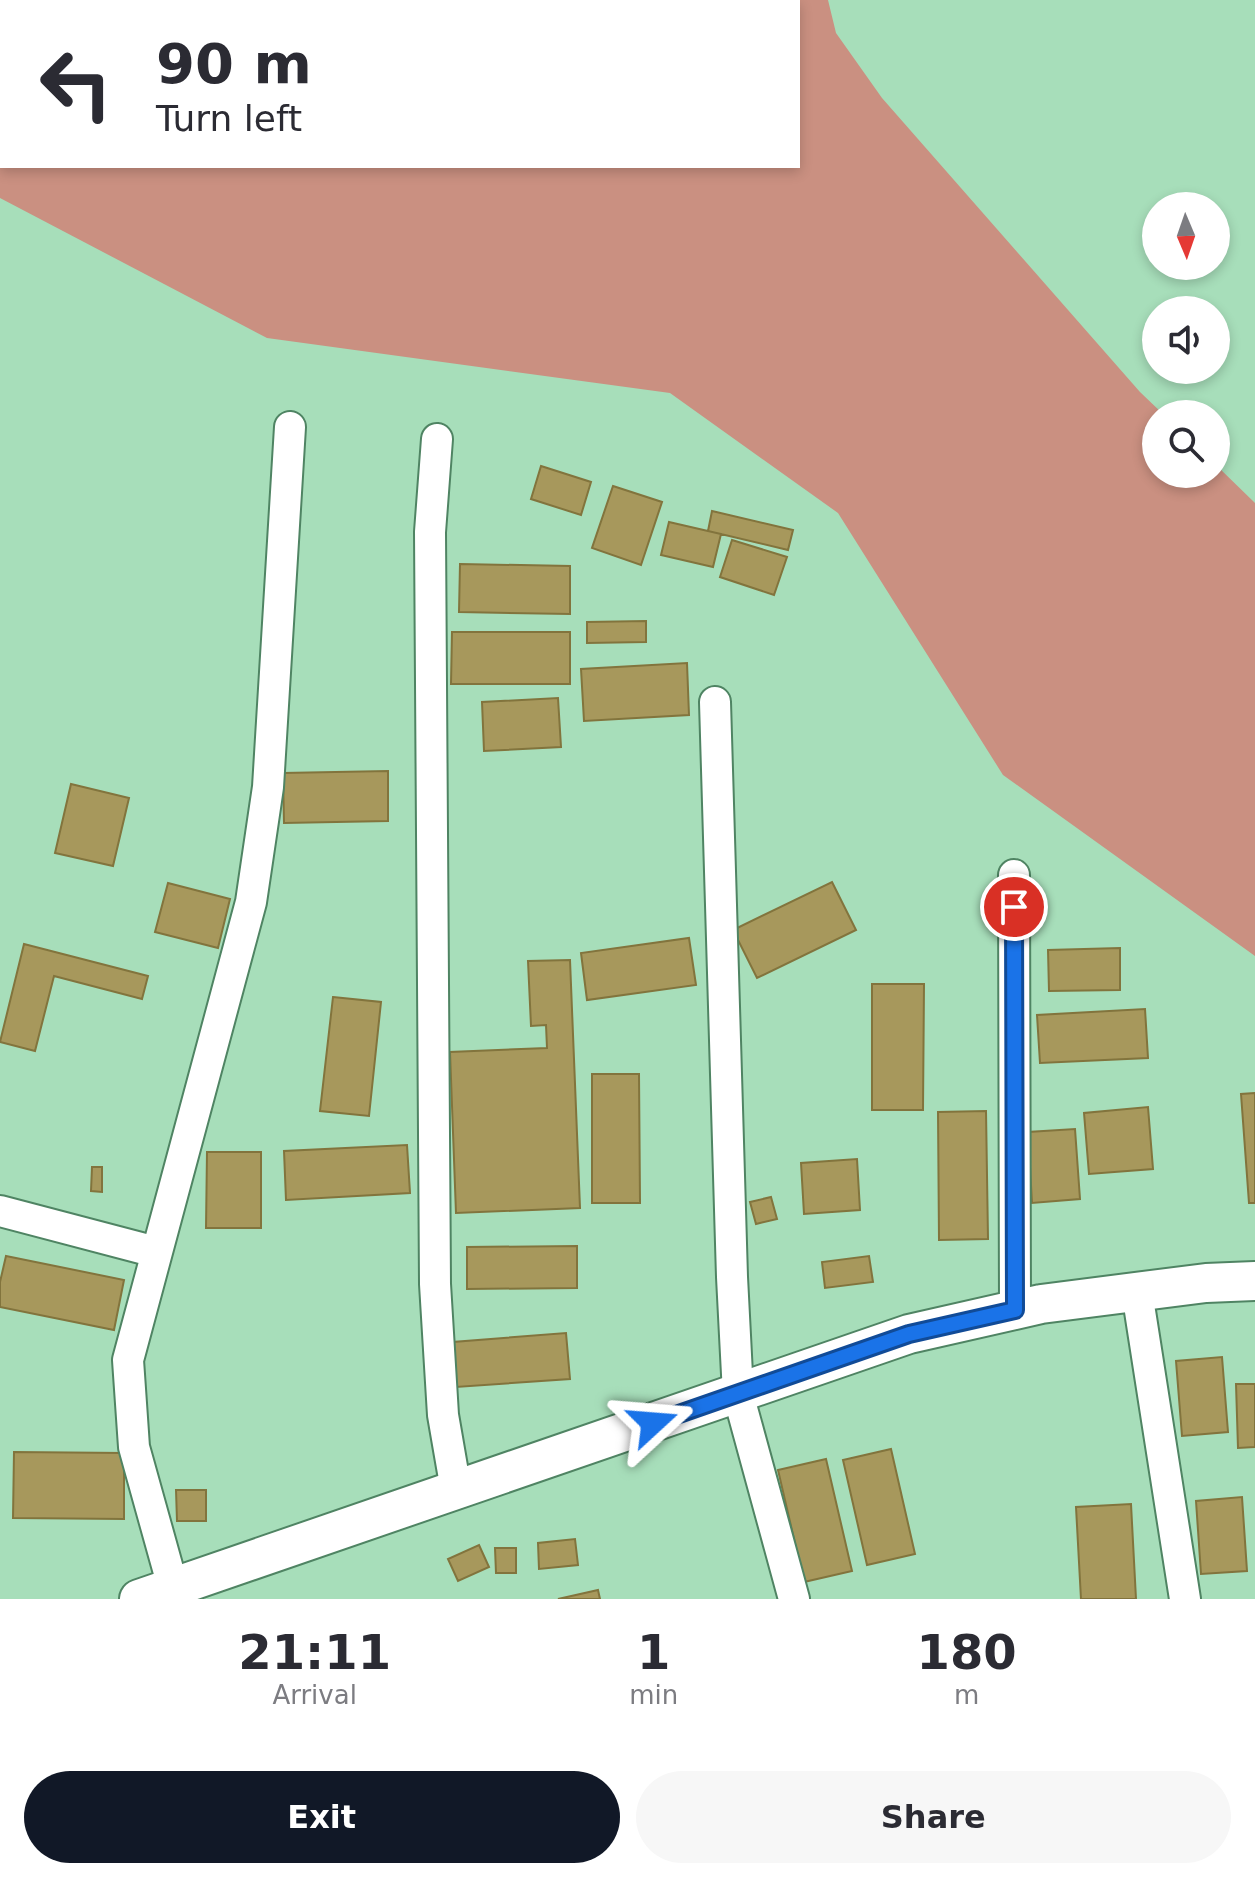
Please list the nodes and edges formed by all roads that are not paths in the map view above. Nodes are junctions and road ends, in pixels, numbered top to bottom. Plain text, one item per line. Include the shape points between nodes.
1 (290, 427) dead end
2 (437, 439) dead end
3 (715, 702) dead end
4 (1014, 875) dead end
5 (0, 1211) edge
6 (156, 1252) junction
7 (1255, 1281) edge
8 (1137, 1292) junction
9 (1015, 1310) junction
10 (738, 1394) junction
11 (456, 1490) junction
12 (156, 1593) edge
13 (794, 1599) edge
14 (1185, 1599) edge

1 - 6 street via 268,787 251,902
2 - 11 street via 430,532 435,1284 443,1415
3 - 10 street
4 - 9 street
5 - 6 street
6 - 12 street via 128,1360 134,1447
7 - 8 street
8 - 9 street
8 - 14 street
9 - 10 street via 909,1334
10 - 11 street
10 - 13 street
11 - 12 street

